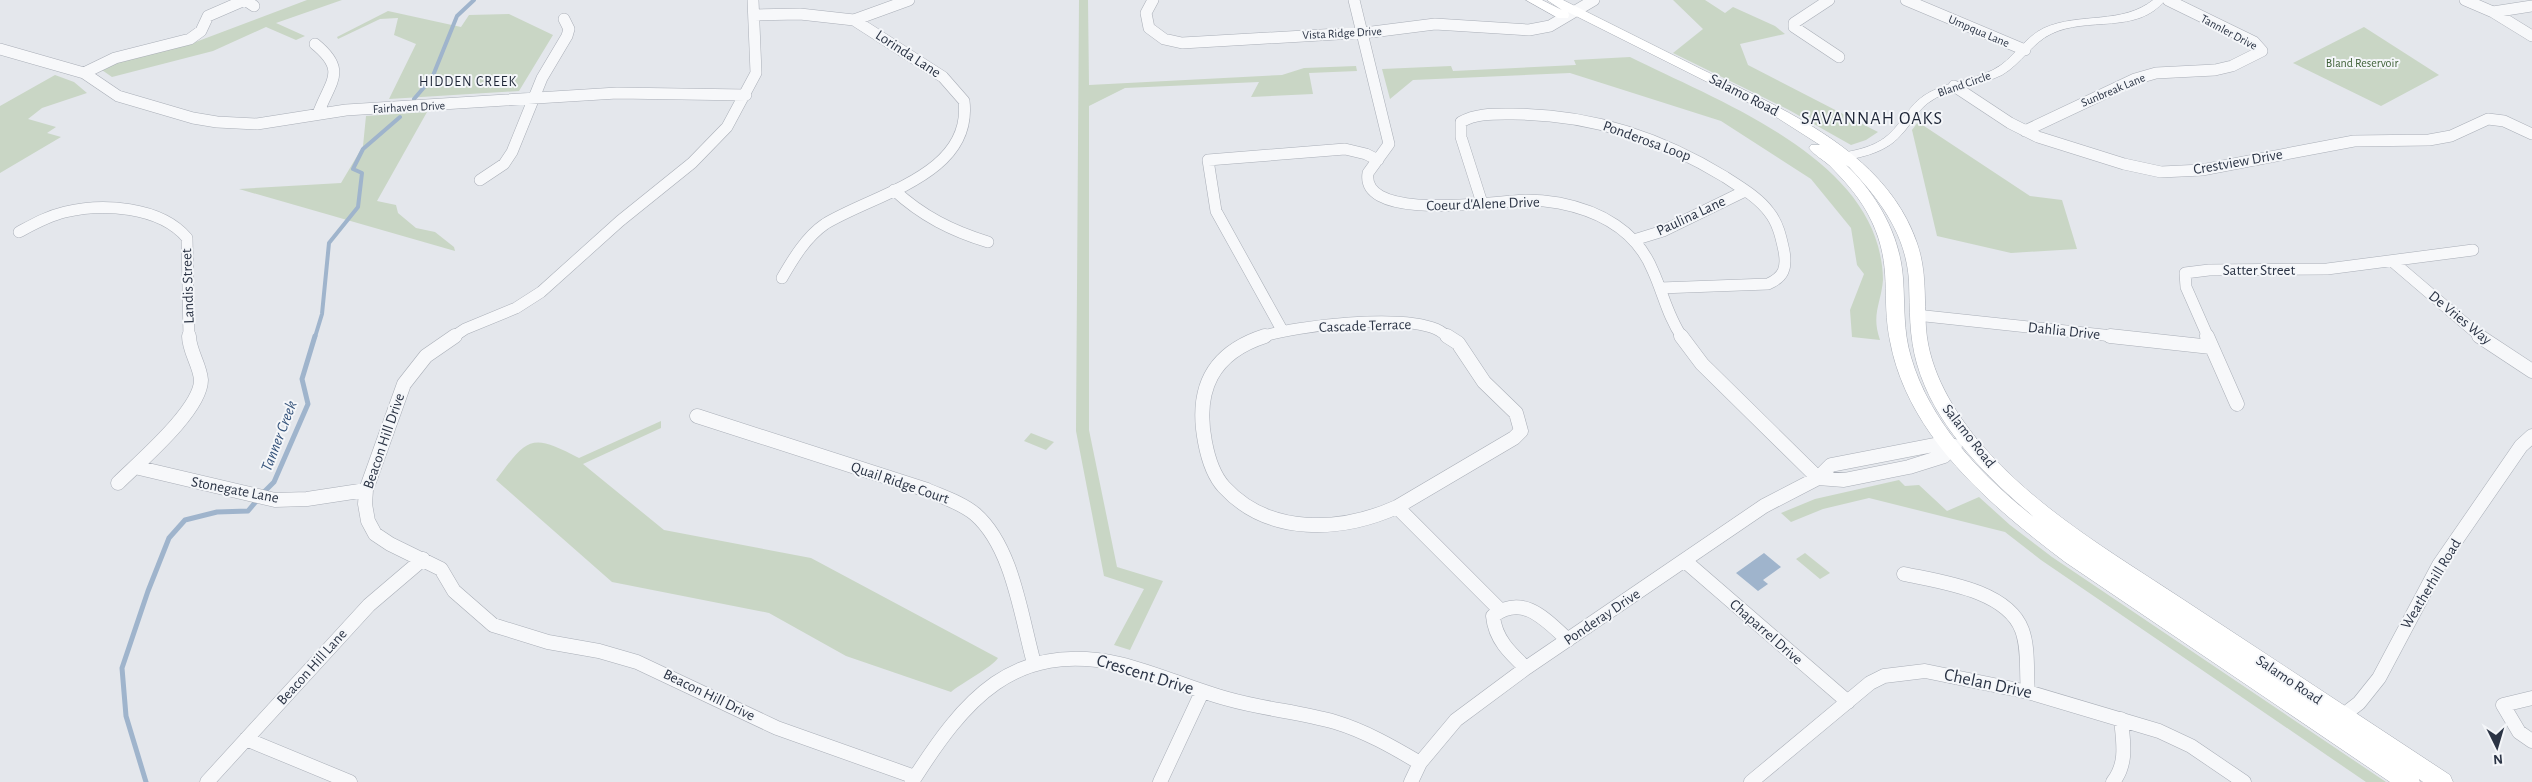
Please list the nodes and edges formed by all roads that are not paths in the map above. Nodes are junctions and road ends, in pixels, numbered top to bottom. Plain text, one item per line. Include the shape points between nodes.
1 (753, 0) edge
2 (909, 0) edge
3 (1153, 0) edge
4 (1354, 0) edge
5 (1532, 0) edge
6 (1553, 0) edge
7 (1594, 0) edge
8 (1830, 0) edge
9 (1906, 0) edge
10 (2160, 0) edge
11 (2168, 0) edge
12 (2465, 0) edge
13 (254, 6) dead end
14 (2532, 6) edge
15 (2493, 12) junction
16 (1571, 14) junction
17 (754, 15) junction
18 (564, 19) dead end
19 (854, 20) junction
20 (1362, 32) junction
21 (2532, 36) edge
22 (315, 44) dead end
23 (2025, 50) junction
24 (2, 51) edge
25 (2262, 51) joint
26 (1839, 57) dead end
27 (84, 73) junction
28 (1954, 86) junction
29 (746, 95) junction
30 (533, 99) junction
31 (318, 114) junction
32 (2025, 131) junction
33 (2532, 134) edge
34 (1838, 158) junction
35 (1378, 160) junction
36 (480, 180) dead end
37 (894, 190) junction
38 (1745, 191) junction
39 (1482, 202) junction
40 (19, 232) dead end
41 (1637, 239) junction
42 (988, 242) dead end
43 (2473, 250) dead end
44 (2392, 261) junction
45 (782, 278) dead end
46 (1660, 288) junction
47 (1916, 315) junction
48 (1282, 330) junction
49 (2211, 347) junction
50 (2532, 371) edge
51 (2237, 404) dead end
52 (697, 416) dead end
53 (2532, 436) edge
54 (1962, 445) junction
55 (135, 467) junction
56 (1818, 478) junction
57 (118, 482) dead end
58 (366, 490) junction
59 (1397, 507) junction
60 (423, 559) junction
61 (1685, 561) junction
62 (1904, 574) dead end
63 (1499, 610) junction
64 (1568, 640) junction
65 (1034, 663) junction
66 (1526, 668) junction
67 (1202, 692) junction
68 (2028, 692) junction
69 (2532, 698) edge
70 (1848, 702) junction
71 (2121, 719) junction
72 (2335, 721) junction
73 (246, 739) junction
74 (2532, 741) edge
75 (1420, 762) junction
76 (913, 780) edge
77 (207, 782) edge
78 (350, 782) edge
79 (1160, 782) edge
80 (1411, 782) edge
81 (1751, 782) edge
82 (2113, 782) edge
83 (2244, 782) edge
84 (2409, 782) edge
85 (2442, 782) edge

1 - 17 street, Beacon Hill Drive
2 - 19 street
3 - 20 street, Vista Ridge Drive via 1146,14 1149,28 1160,37 1182,43
4 - 20 street, Coeur d'Alene Drive
5 - 16 main road, Salamo Road
6 - 16 main road, Salamo Road
7 - 16 street, Vista Ridge Drive
8 - 26 street via 1794,23 1794,27
9 - 23 street, Umpqua Lane
10 - 23 street, Bland Circle via 2132,16 2056,28 2040,36
11 - 25 street, Tannler Drive via 2254,42
12 - 15 street
13 - 27 street via 245,0 229,6 208,16 202,31 190,39 115,58
14 - 15 street
15 - 21 street
16 - 20 street, Vista Ridge Drive via 1550,26 1529,30 1435,24
16 - 34 main road, Salamo Road
17 - 19 street, Lorinda Lane via 808,15
17 - 29 street, Beacon Hill Drive via 756,67
18 - 30 street via 569,29 567,36
19 - 37 street, Lorinda Lane via 944,77 964,101 964,127 955,147 914,180
20 - 35 street, Coeur d'Alene Drive via 1389,144
22 - 31 street via 330,55 335,65 334,76
23 - 28 street, Bland Circle via 1998,72
24 - 27 street, Fairhaven Drive
25 - 32 street, Sunbreak Lane via 2232,66 2215,70 2156,72 2135,78
27 - 31 street, Fairhaven Drive via 118,96 210,121 257,124
28 - 32 street, Crestview Drive
28 - 34 street, Bland Circle via 1918,105 1888,142
29 - 30 street, Fairhaven Drive via 622,92
29 - 58 street, Beacon Hill Drive via 729,124 703,152 541,292 516,308 459,333 422,360 404,384
30 - 31 street, Fairhaven Drive
30 - 36 street via 512,152 504,164
32 - 33 street, Crestview Drive via 2115,162 2161,172 2202,170 2354,141 2429,140 2451,136 2488,119 2504,121
34 - 47 main road, Salamo Road via 1875,186 1901,224 1910,244 1916,274
34 - 54 main road, Salamo Road via 1886,235 1895,269 1895,311 1902,358 1920,400
35 - 39 street, Coeur d'Alene Drive via 1371,166 1367,178 1372,189 1387,201 1408,206
35 - 48 street via 1345,149 1208,160 1216,211
37 - 42 street via 927,218
37 - 45 street, Lorinda Lane via 842,214 811,234
38 - 39 street, Ponderosa Loop via 1686,154 1619,129 1563,116 1505,114 1472,116 1460,127 1460,137
38 - 41 street, Paulina Lane via 1663,231
38 - 46 street, Ponderosa Loop via 1767,208 1778,227 1786,262 1783,275 1768,284
39 - 41 street, Coeur d'Alene Drive via 1528,200 1566,204 1599,215
40 - 55 street, Landis Street via 55,214 78,208 103,207 165,220 179,227 187,238 189,340 200,370 201,383 189,410
41 - 46 street, Coeur d'Alene Drive
43 - 44 street, Satter Street
44 - 49 street, Satter Street via 2319,270 2185,273 2185,286
44 - 50 street, De Vries Way via 2474,332
46 - 56 street, Coeur d'Alene Drive via 1672,324 1692,353
47 - 49 street, Dahlia Drive
47 - 54 main road, Salamo Road via 1920,348 1934,386 1956,422
48 - 59 street, Cascade Terrace via 1257,338 1233,352 1205,388 1201,403 1204,443 1217,478 1238,500 1254,510 1290,523 1346,525 1380,516
48 - 59 street, Cascade Terrace via 1404,322 1436,329 1458,343 1484,382 1516,413 1521,431 1514,438
49 - 51 street, Satter Street
52 - 65 street, Quail Ridge Court via 927,490 976,514 993,532 1004,556
53 - 72 street, Weatherhill Road via 2521,446 2439,565 2372,689
54 - 56 street via 1944,456 1909,467 1844,480
54 - 72 main road, Salamo Road via 1986,487 2042,534
55 - 57 street, Landis Street
55 - 58 street, Stonegate Lane via 275,500 307,499
56 - 61 street, Ponderay Drive via 1764,506
58 - 60 street, Beacon Hill Drive via 368,521 374,533
59 - 63 street
60 - 73 street, Beacon Hill Lane via 369,605
60 - 76 street, Beacon Hill Drive via 441,569 454,591 493,625 548,642 600,651 637,662 777,728
61 - 64 street, Ponderay Drive
61 - 70 street, Chaparrel Drive
62 - 68 street via 1992,599 2008,610 2022,629
63 - 64 street via 1509,606 1536,612
63 - 66 street via 1493,616 1493,629 1502,644
64 - 66 street, Ponderay Drive
65 - 67 street, Crescent Drive via 1062,658 1101,660
65 - 76 street, Crescent Drive via 1001,678 967,703 945,729
66 - 75 street, Ponderay Drive via 1456,720
67 - 75 street, Crescent Drive via 1348,727
67 - 79 street
68 - 70 street, Chelan Drive via 1925,671 1884,676 1870,683
68 - 71 street, Chelan Drive
69 - 74 street via 2503,705 2519,732
70 - 81 street, Chelan Drive
71 - 82 street via 2124,766
71 - 83 street, Chelan Drive via 2191,746
72 - 84 main road, Salamo Road
72 - 85 main road, Salamo Road
73 - 77 street, Beacon Hill Lane
73 - 78 street
75 - 80 street, Ponderay Drive

